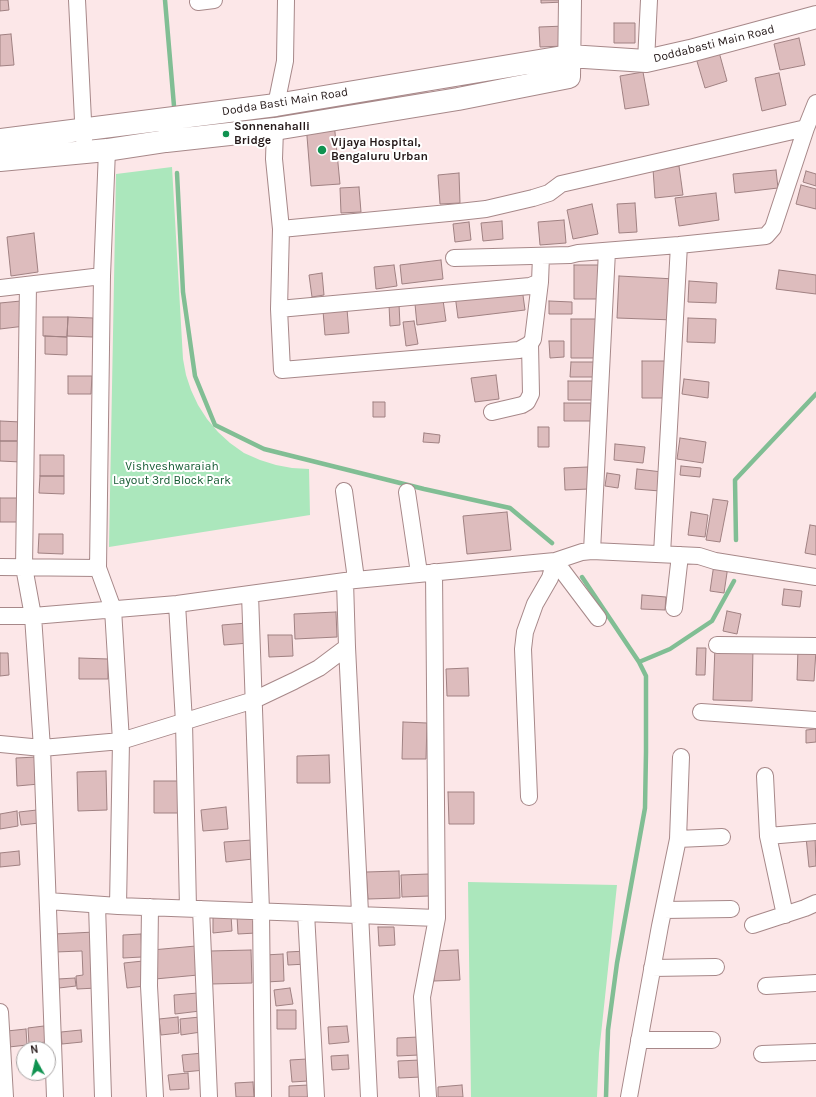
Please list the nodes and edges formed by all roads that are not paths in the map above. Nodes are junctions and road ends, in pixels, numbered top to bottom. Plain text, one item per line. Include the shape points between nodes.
1 (77, 0) edge
2 (214, 0) edge
3 (286, 0) edge
4 (570, 0) edge
5 (649, 0) edge
6 (198, 2) dead end
7 (816, 17) edge
8 (646, 61) junction
9 (569, 67) junction
10 (816, 103) edge
11 (276, 104) junction
12 (806, 128) junction
13 (275, 129) junction
14 (82, 130) junction
15 (0, 140) edge
16 (96, 151) junction
17 (0, 160) edge
18 (282, 229) junction
19 (679, 245) junction
20 (606, 251) junction
21 (541, 256) junction
22 (454, 258) dead end
23 (102, 276) junction
24 (540, 282) junction
25 (28, 285) junction
26 (0, 288) edge
27 (280, 309) junction
28 (530, 344) junction
29 (492, 412) dead end
30 (344, 491) dead end
31 (407, 492) dead end
32 (592, 550) junction
33 (662, 554) junction
34 (680, 555) junction
35 (554, 561) junction
36 (0, 567) edge
37 (24, 567) junction
38 (98, 568) junction
39 (427, 573) junction
40 (816, 576) edge
41 (351, 580) junction
42 (250, 594) junction
43 (177, 604) junction
44 (674, 608) dead end
45 (113, 609) junction
46 (0, 616) edge
47 (33, 616) junction
48 (598, 618) dead end
49 (717, 645) dead end
50 (816, 646) edge
51 (347, 647) junction
52 (254, 700) junction
53 (701, 712) dead end
54 (816, 720) edge
55 (184, 722) junction
56 (121, 741) junction
57 (0, 744) edge
58 (42, 748) junction
59 (681, 757) dead end
60 (765, 776) dead end
61 (529, 797) dead end
62 (816, 832) edge
63 (768, 836) junction
64 (722, 837) dead end
65 (678, 839) junction
66 (48, 901) junction
67 (816, 903) edge
68 (96, 905) junction
69 (118, 906) junction
70 (150, 907) junction
71 (194, 909) junction
72 (731, 909) dead end
73 (664, 910) junction
74 (261, 911) junction
75 (306, 913) junction
76 (360, 915) junction
77 (785, 915) junction
78 (437, 918) junction
79 (753, 925) dead end
80 (716, 967) dead end
81 (652, 968) junction
82 (816, 983) edge
83 (766, 986) dead end
84 (0, 1012) edge
85 (639, 1040) junction
86 (712, 1040) dead end
87 (816, 1052) edge
88 (762, 1054) dead end
89 (6, 1097) edge
90 (55, 1097) edge
91 (103, 1097) edge
92 (155, 1097) edge
93 (209, 1097) edge
94 (263, 1097) edge
95 (316, 1097) edge
96 (369, 1097) edge
97 (428, 1097) edge
98 (629, 1097) edge

1 - 14 street
2 - 6 street
3 - 11 street via 285,61
4 - 9 street
5 - 8 street
7 - 8 street, Doddabasti Main Road
8 - 9 street, Doddabasti Main Road via 611,58
9 - 11 street, Dodda Basti Main Road
9 - 13 street, Dodda Basti Main Road via 458,99
10 - 12 street
11 - 14 street, Dodda Basti Main Road
12 - 18 street via 561,184 549,193 486,209
12 - 19 street via 773,228 766,236
13 - 16 street, Dodda Basti Main Road
13 - 18 street via 274,159
14 - 15 street, Dodda Basti Main Road
14 - 16 street
16 - 17 street
16 - 23 street
18 - 27 street
19 - 20 street
19 - 33 street
20 - 21 street
20 - 32 street
21 - 22 street
21 - 24 street
23 - 25 street
23 - 38 street
24 - 27 street via 530,286
24 - 28 street via 533,339
25 - 26 street
25 - 37 street
27 - 28 street via 282,370 519,350
28 - 29 street via 531,394 527,402
30 - 41 street
31 - 39 street
32 - 33 street
32 - 35 street
33 - 34 street
34 - 40 street
34 - 44 street
35 - 39 street
35 - 48 street
35 - 61 street via 550,578 535,604 525,632 523,649
36 - 37 street
37 - 38 street
37 - 47 street
38 - 45 street
39 - 41 street
39 - 78 street
41 - 42 street
41 - 51 street
42 - 43 street
42 - 52 street
43 - 45 street
43 - 55 street
45 - 47 street
45 - 56 street
46 - 47 street
47 - 58 street
49 - 50 street
51 - 52 street via 319,668
51 - 76 street
52 - 55 street
52 - 74 street
53 - 54 street
55 - 56 street
55 - 71 street
56 - 58 street
56 - 69 street
57 - 58 street
58 - 66 street
59 - 65 street
60 - 63 street
62 - 63 street
63 - 77 street
64 - 65 street
65 - 73 street
66 - 68 street
66 - 90 street
67 - 77 street
68 - 69 street
68 - 91 street
69 - 70 street
70 - 71 street
70 - 92 street via 149,986
71 - 74 street
71 - 93 street
72 - 73 street
73 - 81 street
74 - 75 street
74 - 94 street
75 - 76 street
75 - 95 street
76 - 78 street
76 - 96 street
77 - 79 street
78 - 97 street via 422,997
80 - 81 street
81 - 85 street
82 - 83 street
84 - 89 street
85 - 86 street
85 - 98 street
87 - 88 street

